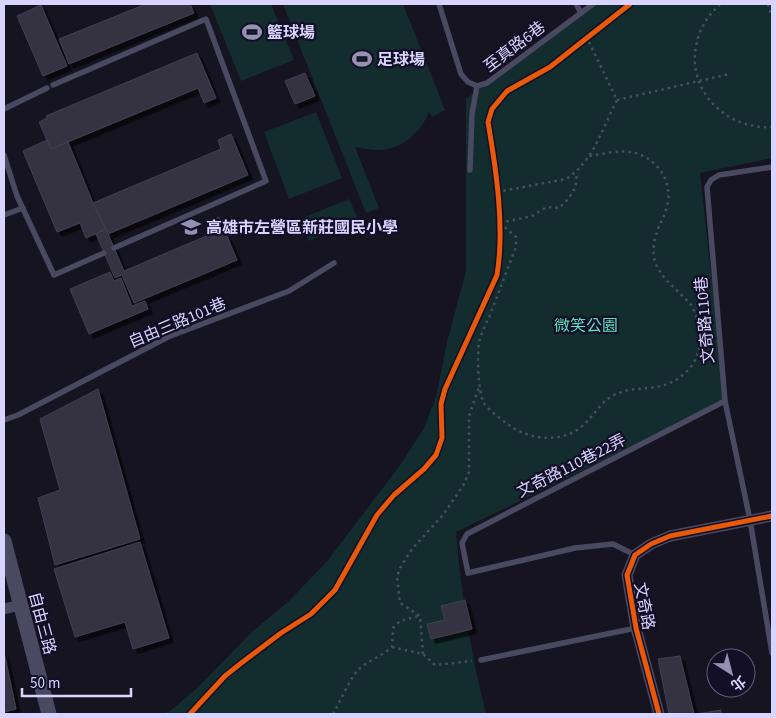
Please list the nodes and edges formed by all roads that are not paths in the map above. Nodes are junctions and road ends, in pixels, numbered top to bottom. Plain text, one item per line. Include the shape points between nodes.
1 (439, 4) edge
2 (576, 4) edge
3 (593, 4) edge
4 (581, 13) junction
5 (476, 86) junction
6 (4, 109) edge
7 (4, 155) edge
8 (772, 167) edge
9 (470, 170) dead end
10 (23, 208) junction
11 (4, 214) edge
12 (114, 248) dead end
13 (104, 253) dead end
14 (334, 263) dead end
15 (725, 402) junction
16 (4, 420) edge
17 (772, 516) edge
18 (750, 520) junction
19 (4, 542) edge
20 (635, 555) junction
21 (20, 604) junction
22 (4, 608) edge
23 (636, 628) junction
24 (772, 653) edge
25 (481, 660) road end
26 (49, 714) edge
27 (659, 714) edge

1 - 5 lane, 至真路6巷 via 461,74
2 - 4 lane
3 - 4 lane, 至真路6巷
4 - 5 lane, 至真路6巷 via 487,83
5 - 9 lane
6 - 12 lane via 206,19 266,181
7 - 10 lane
8 - 15 lane, 文奇路110巷 via 719,175 707,187
10 - 11 lane
10 - 13 lane via 54,275
14 - 16 lane, 自由三路101巷 via 290,291 168,337
15 - 18 lane, 文奇路110巷
15 - 20 lane, 文奇路110巷22弄 via 467,534 462,543 468,573 575,548 613,544
17 - 18 street
18 - 20 street via 670,536
18 - 24 lane, 文奇路110巷
19 - 21 street, 自由三路
20 - 23 street, 文奇路 via 627,575
21 - 22 street
21 - 26 street, 自由三路
23 - 25 lane
23 - 27 street, 文奇路

